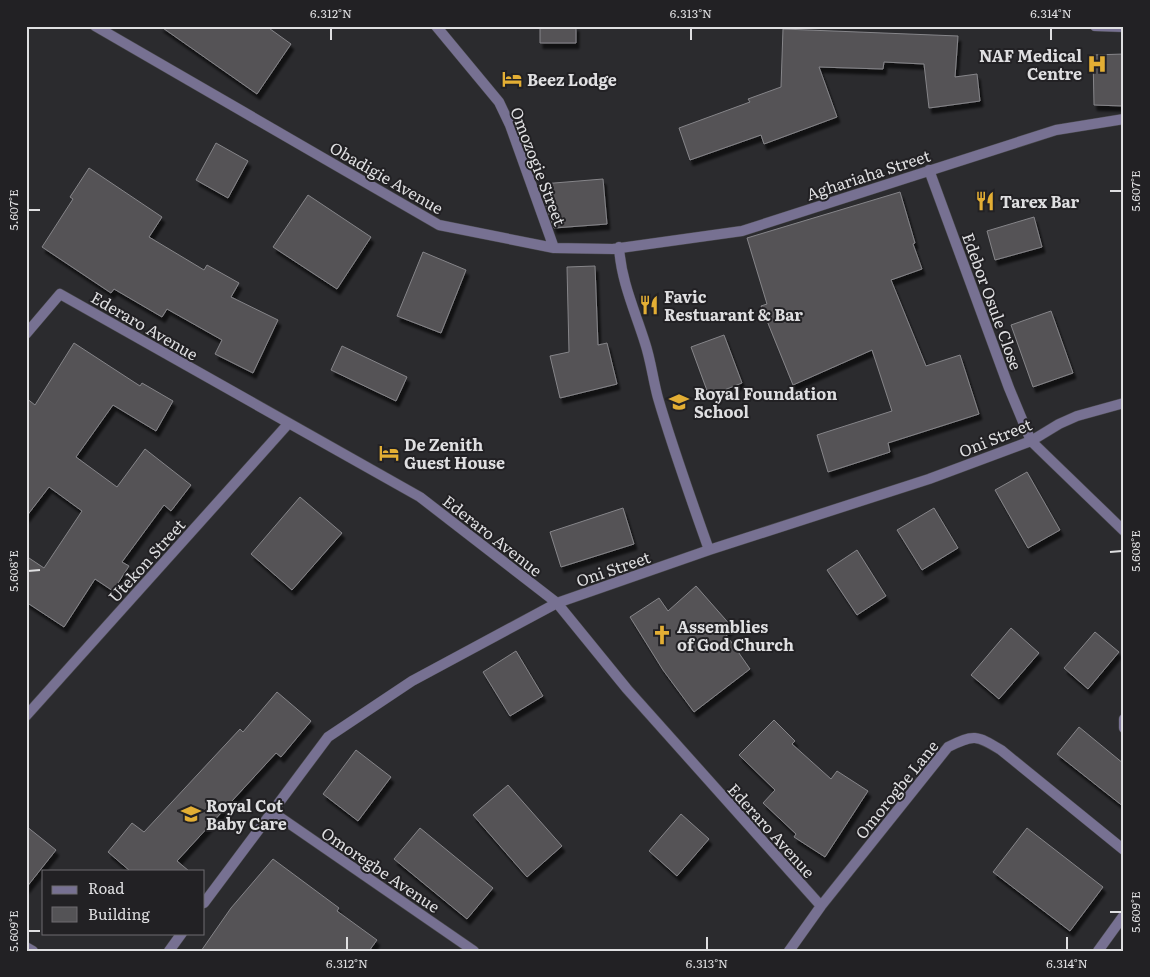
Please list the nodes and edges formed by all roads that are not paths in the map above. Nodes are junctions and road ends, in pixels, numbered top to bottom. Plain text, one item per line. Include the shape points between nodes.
1 (95, 26) edge
2 (436, 26) edge
3 (1095, 26) edge
4 (1124, 27) edge
5 (1124, 119) edge
6 (929, 170) junction
7 (619, 247) junction
8 (554, 248) junction
9 (26, 334) edge
10 (1124, 403) edge
11 (288, 424) junction
12 (1031, 441) junction
13 (1124, 531) edge
14 (709, 550) junction
15 (557, 603) junction
16 (26, 716) edge
17 (1124, 719) edge
18 (1124, 728) edge
19 (271, 811) junction
20 (1124, 850) edge
21 (205, 902) edge
22 (820, 906) junction
23 (1124, 915) edge
24 (181, 934) edge
25 (26, 947) edge
26 (33, 951) edge
27 (169, 951) edge
28 (474, 951) edge
29 (789, 951) edge
30 (1098, 951) edge

1 - 8 street, Obadigie Avenue via 439,225
2 - 8 street, Omozogie Street via 498,102 510,125
3 - 4 street
5 - 6 street, Aghariaha Street via 1056,130
6 - 7 street, Aghariaha Street via 742,231
6 - 12 street, Edebor Osule Close via 1008,388
7 - 8 street, Obadigie Avenue
7 - 14 street via 620,263 659,399
9 - 11 street, Ederaro Avenue via 60,294
10 - 12 street, Oni Street via 1077,416
11 - 15 street, Ederaro Avenue via 420,497
11 - 16 street, Utekon Street
12 - 13 street
12 - 14 street, Oni Street via 929,479
14 - 15 street, Oni Street
15 - 19 street, Oni Street via 412,681 328,737
15 - 22 street, Ederaro Avenue via 670,739
17 - 18 street
19 - 21 street, Oni Street
19 - 28 street, Omoregbe Avenue
20 - 22 street, Omorogbe Lane via 1001,750 984,740 968,736 948,747
22 - 29 street, Omorogbe Lane
23 - 30 street
24 - 27 street
25 - 26 street

